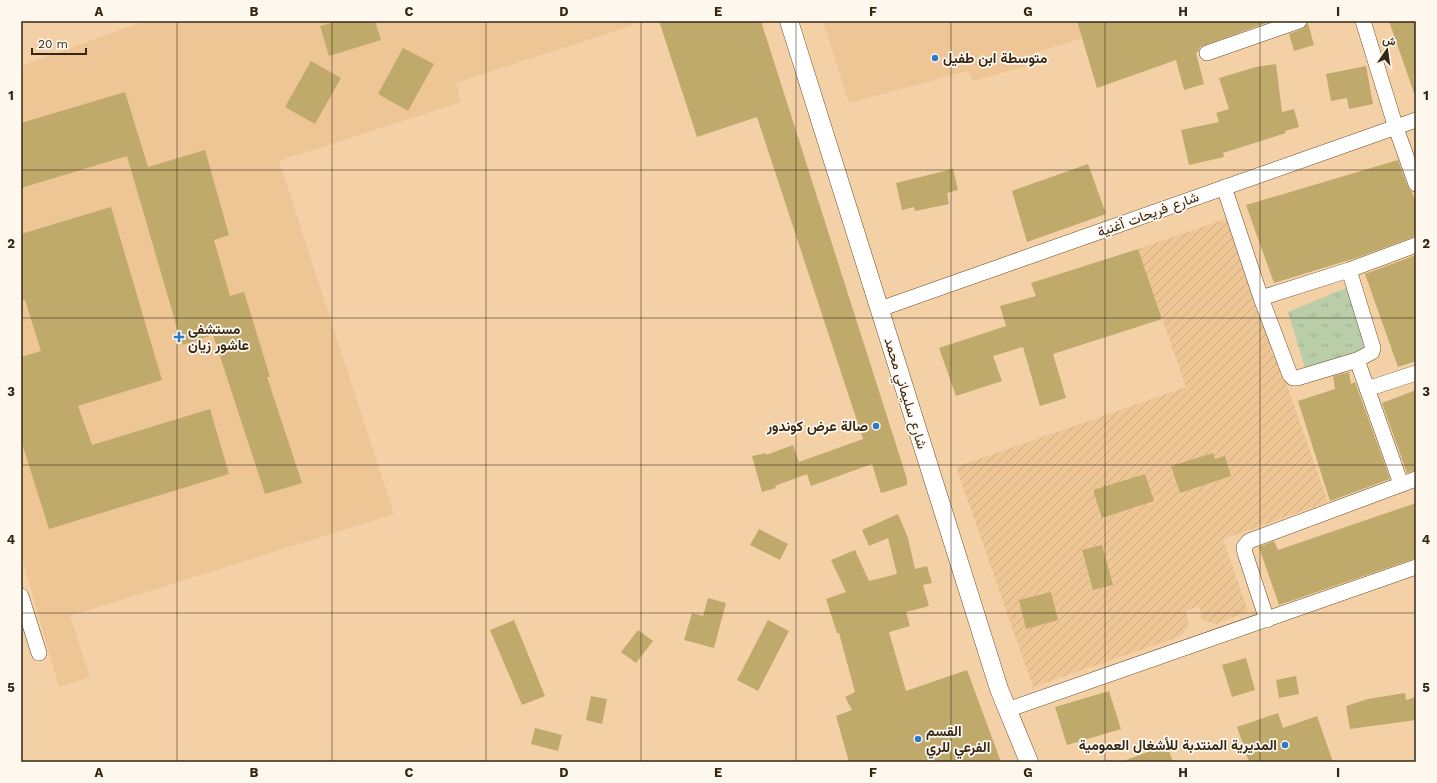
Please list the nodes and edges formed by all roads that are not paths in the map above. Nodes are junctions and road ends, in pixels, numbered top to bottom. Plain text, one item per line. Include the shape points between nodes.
1 (789, 21) edge
2 (1299, 21) edge
3 (1364, 21) edge
4 (1208, 53) dead end
5 (1416, 120) edge
6 (1396, 128) junction
7 (1416, 184) edge
8 (1224, 187) junction
9 (1416, 245) edge
10 (1349, 270) junction
11 (1261, 298) junction
12 (880, 309) junction
13 (1357, 360) junction
14 (1416, 373) edge
15 (1367, 389) junction
16 (1416, 479) edge
17 (1401, 484) junction
18 (1416, 567) edge
19 (21, 596) edge
20 (1267, 620) junction
21 (39, 653) dead end
22 (1007, 710) junction
23 (1029, 762) edge

1 - 12 street, شارع سليماني محمد
2 - 4 street
3 - 6 street
5 - 6 street, شارع فريحات ٱغنية
6 - 7 street
6 - 8 street, شارع فريحات ٱغنية
8 - 11 street
8 - 12 street, شارع فريحات ٱغنية
9 - 10 street
10 - 11 street
10 - 13 street via 1373,348 1372,352
11 - 13 street via 1293,378
12 - 22 street, شارع سليماني محمد
13 - 15 street
14 - 15 street
15 - 17 street
16 - 17 street
17 - 20 street via 1249,541 1244,547 1245,553
18 - 20 street
19 - 21 street
20 - 22 street
22 - 23 street, شارع سليماني محمد

